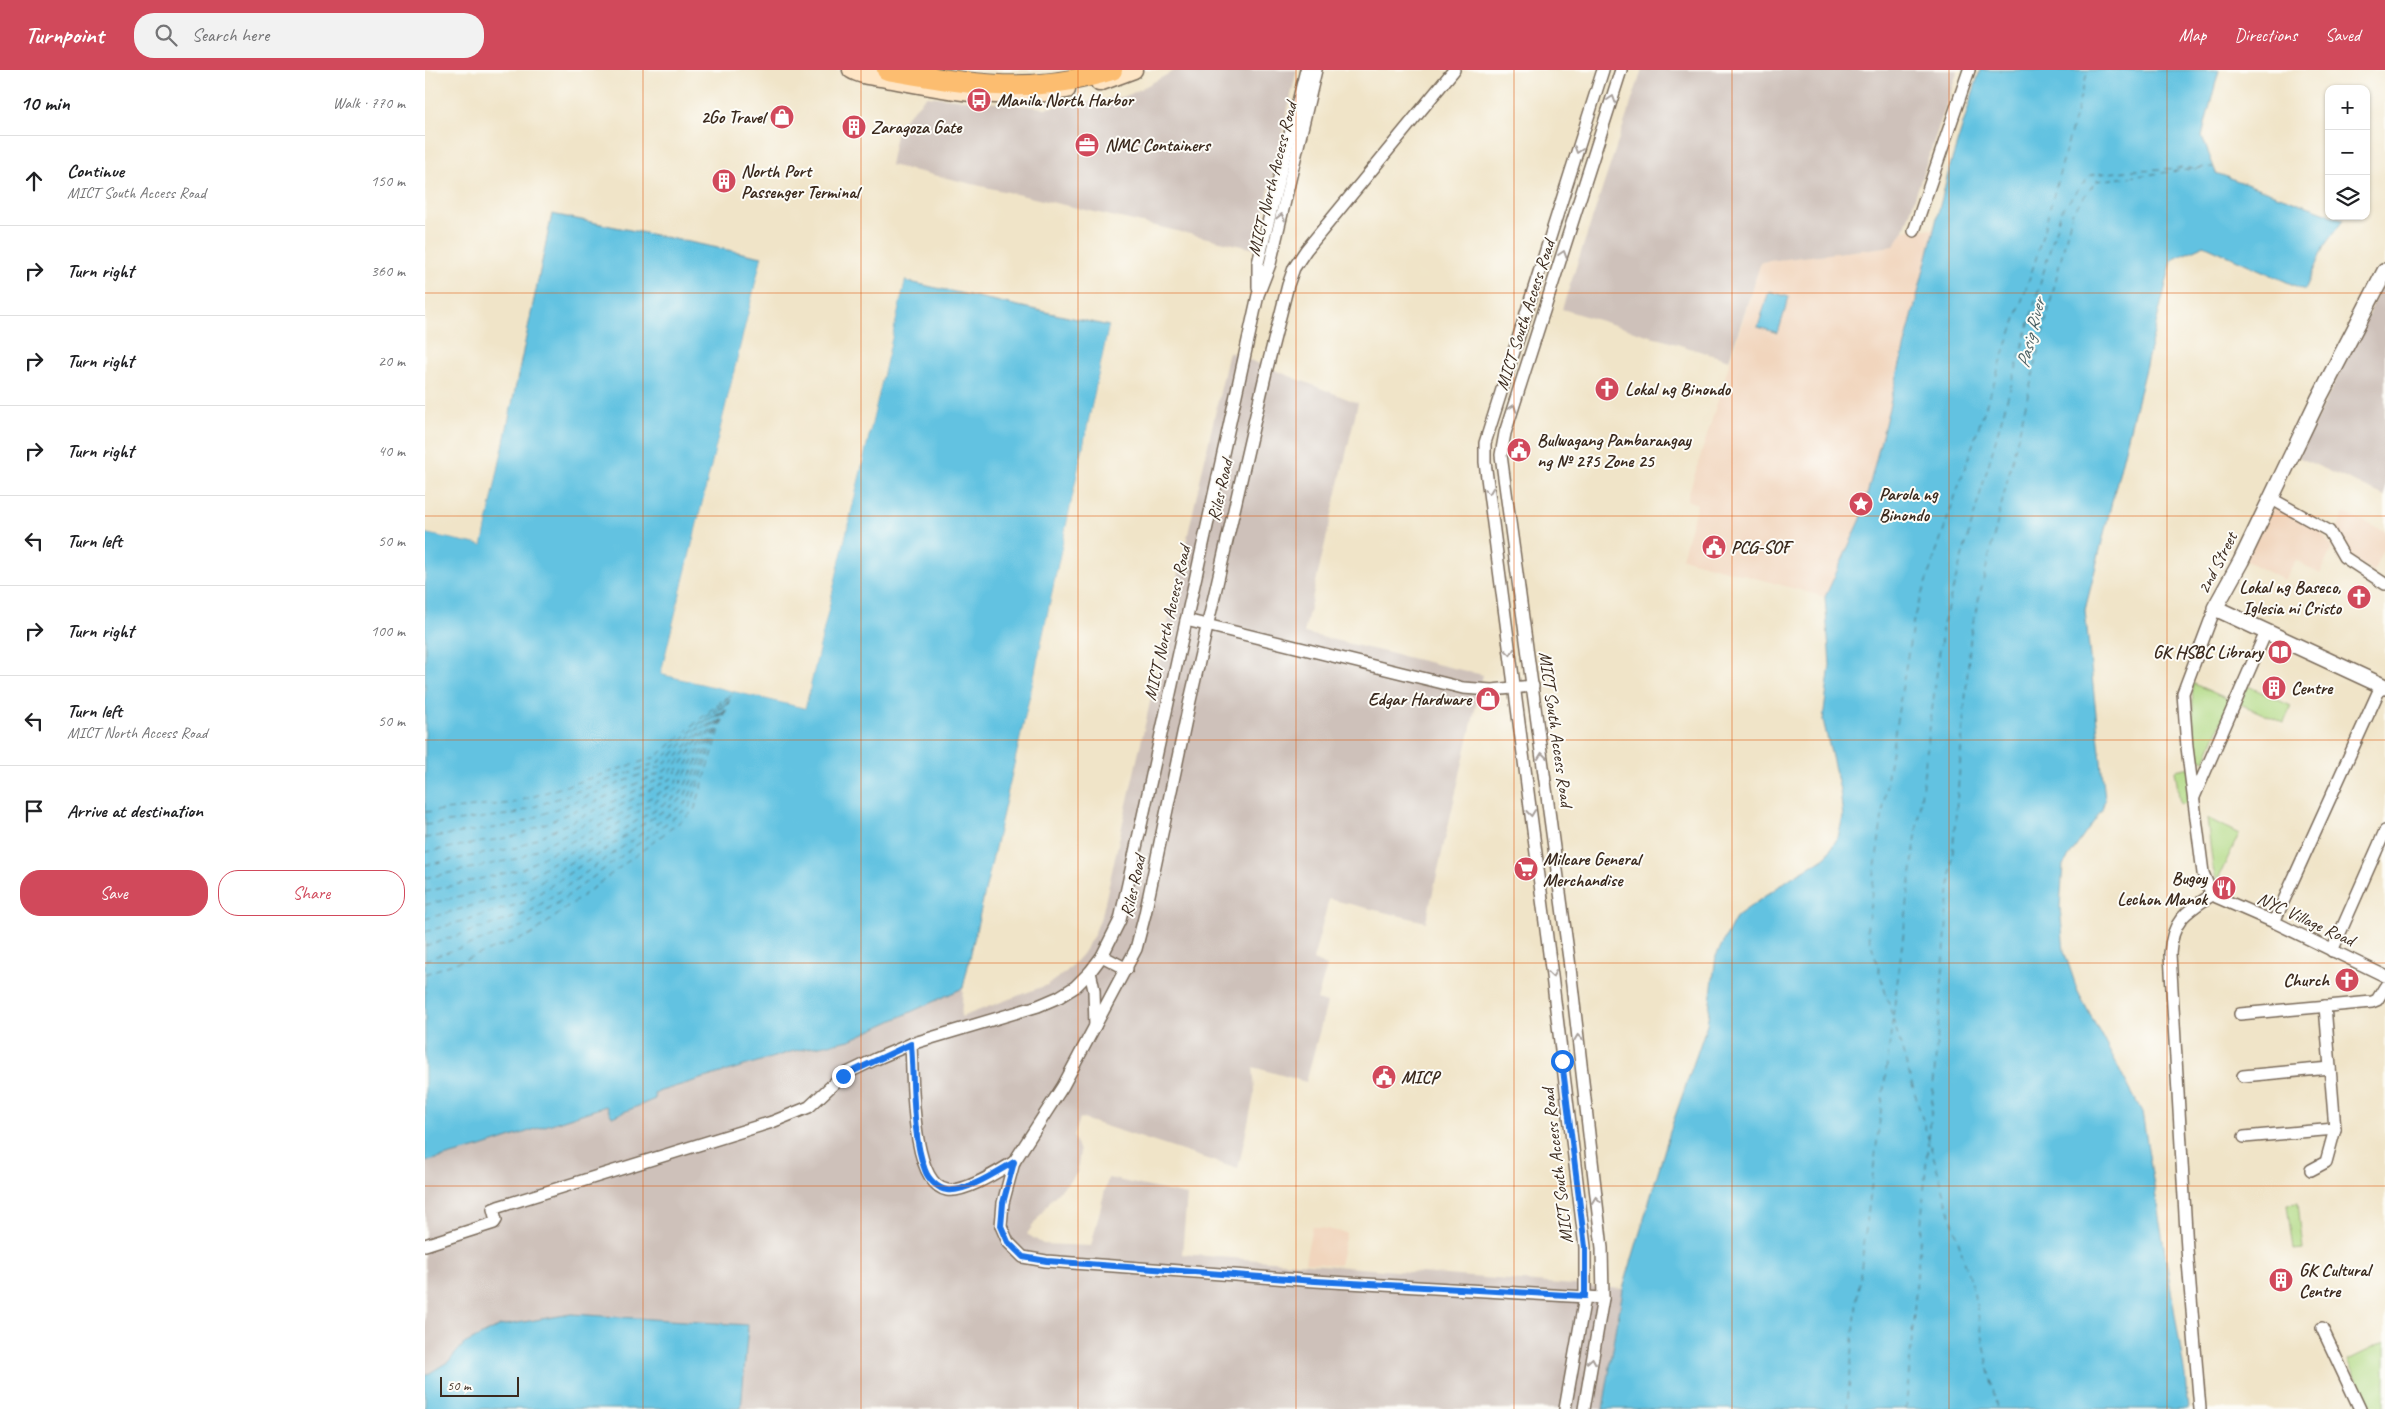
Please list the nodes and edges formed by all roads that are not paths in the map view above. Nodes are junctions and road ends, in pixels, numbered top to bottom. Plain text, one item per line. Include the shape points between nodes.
1 (1112, 70) edge
2 (1134, 70) edge
3 (1306, 70) edge
4 (1317, 70) edge
5 (1454, 70) edge
6 (1603, 70) edge
7 (1621, 70) edge
8 (1969, 70) edge
9 (854, 71) edge
10 (880, 72) edge
11 (1914, 231) dead end
12 (2385, 271) edge
13 (1258, 295) junction
14 (2272, 499) junction
15 (2385, 584) edge
16 (2215, 608) junction
17 (1186, 620) junction
18 (1207, 625) junction
19 (2266, 632) junction
20 (1533, 686) junction
21 (2383, 686) edge
22 (1515, 688) junction
23 (2194, 797) junction
24 (2385, 832) edge
25 (1553, 837) junction
26 (1535, 840) junction
27 (2212, 895) junction
28 (2274, 922) junction
29 (2332, 951) junction
30 (1102, 956) junction
31 (1127, 969) junction
32 (1090, 972) junction
33 (2385, 976) edge
34 (2385, 987) edge
35 (2325, 1006) junction
36 (2240, 1014) dead end
37 (1095, 1028) junction
38 (911, 1044) junction
39 (1580, 1058) junction
40 (1562, 1061) junction
41 (2330, 1068) junction
42 (2243, 1076) dead end
43 (2335, 1129) junction
44 (2244, 1137) dead end
45 (1014, 1162) junction
46 (2311, 1170) dead end
47 (425, 1245) edge
48 (1585, 1296) junction
49 (1603, 1298) junction
50 (2322, 1328) dead end
51 (1565, 1409) edge
52 (1584, 1409) edge
53 (2200, 1409) edge
54 (2361, 1409) edge

1 - 10 highway via 1043,85 1011,86 980,86
2 - 10 main road via 1091,85 1005,97 931,88
3 - 13 street, MICT North Access Road via 1258,262
13 -> 4 street, MICT North Access Road via 1270,264
5 - 18 street, Riles Road via 1294,268 1265,376
6 -> 22 street, MICT South Access Road via 1485,443
20 -> 7 street, MICT South Access Road via 1501,461 1502,446
8 - 11 street
9 - 10 main road
12 - 14 street, 2nd Street via 2319,398
13 - 17 street, MICT North Access Road
14 - 15 street via 2329,531 2343,558
14 - 16 street, 2nd Street
16 - 19 street
16 - 23 street, 2nd Street via 2183,693
17 - 18 street
17 - 30 street, MICT North Access Road via 1120,920
18 - 22 street via 1463,688
18 - 31 street, Riles Road via 1145,914
19 - 21 street
19 - 23 street
20 - 22 street
25 -> 20 street, MICT South Access Road
21 - 28 street
22 -> 26 street, MICT South Access Road
23 - 27 street, 2nd Street via 2203,873
24 - 29 street
25 - 26 street
39 -> 25 street, MICT South Access Road
26 -> 40 street, MICT South Access Road
27 - 28 street, NYC Village Road
27 - 53 street via 2181,917 2174,928 2170,954
28 - 29 street, NYC Village Road
29 - 33 street, NYC Village Road
30 - 31 street
30 - 32 street, MICT North Access Road
31 - 37 street, Riles Road
32 - 37 street
32 - 38 street, MICT North Access Road via 1075,987 1038,1006
34 - 35 street via 2372,1002
35 - 36 street
35 - 41 street
37 - 45 street, Riles Road via 1063,1086
38 - 45 street via 918,1136 925,1172 933,1183 947,1190 975,1184
38 - 47 street, MICT North Access Road via 843,1076 809,1107 790,1115 498,1207 493,1209 494,1223
39 - 40 street
49 -> 39 street, MICT South Access Road via 1602,1248
40 - 48 street, MICT South Access Road via 1585,1247
41 - 42 street
41 - 43 street
43 - 44 street
43 - 46 street via 2326,1162
45 - 48 street via 1003,1203 1001,1226 1008,1242 1023,1257 1315,1281
48 - 49 street
48 - 51 street, MICT South Access Road
52 -> 49 street, MICT South Access Road
50 - 54 street

